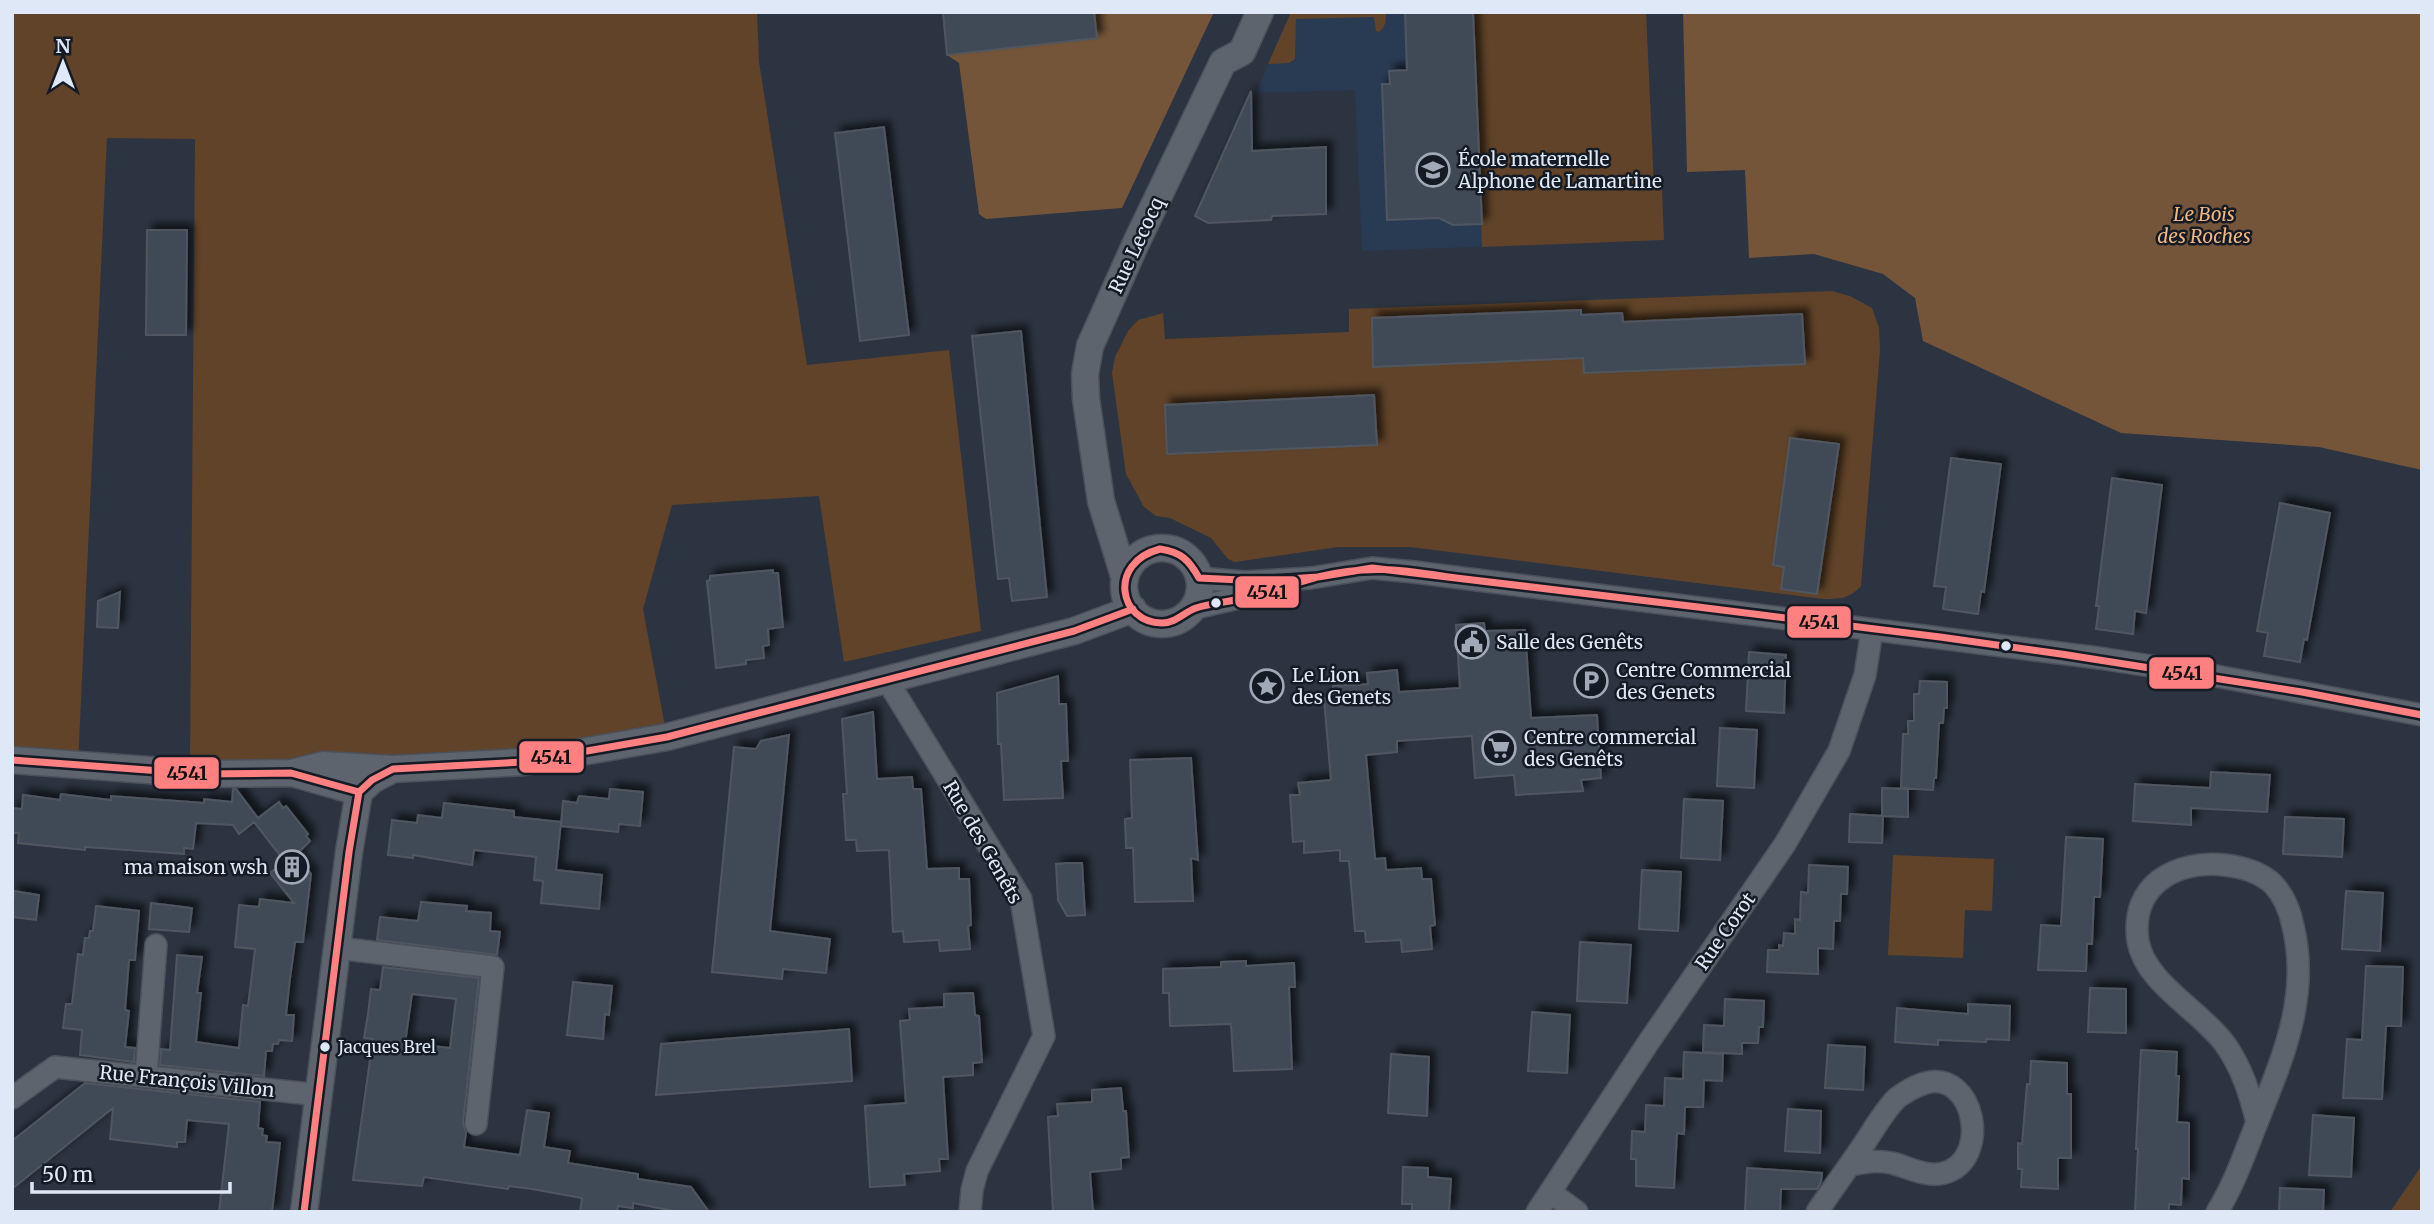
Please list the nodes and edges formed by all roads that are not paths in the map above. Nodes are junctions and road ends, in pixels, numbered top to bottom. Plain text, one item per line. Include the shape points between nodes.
1 (1260, 12) edge
2 (1101, 501) junction
3 (1155, 548) junction
4 (1199, 578) junction
5 (1311, 578) junction
6 (1125, 579) junction
7 (1191, 609) junction
8 (1133, 610) junction
9 (1871, 630) junction
10 (887, 680) junction
11 (2422, 715) edge
12 (12, 760) edge
13 (393, 769) junction
14 (291, 773) junction
15 (359, 792) junction
16 (156, 946) dead end
17 (338, 948) junction
18 (146, 1076) junction
19 (320, 1095) junction
20 (12, 1098) edge
21 (2257, 1122) junction
22 (476, 1124) dead end
23 (1850, 1165) junction
24 (1550, 1192) junction
25 (304, 1212) edge
26 (970, 1212) edge
27 (1537, 1212) edge
28 (1577, 1212) edge
29 (1817, 1212) edge
30 (2217, 1212) edge

1 - 2 street, Rue Lecocq via 1242,52 1223,62 1090,346 1086,399
2 - 3 street via 1127,530
2 - 6 street, Rue Lecocq
3 - 4 street via 1178,551 1195,567
3 - 6 street via 1135,559
4 - 5 street via 1245,582
4 - 7 street via 1200,591
5 - 7 street
5 - 9 street via 1372,568
6 - 8 street via 1124,590
7 - 8 street via 1166,623 1154,623
8 - 10 street via 1074,631
9 - 11 street via 2138,664
9 - 24 street, Rue Corot via 1865,675 1839,751 1785,844
10 - 13 street via 667,737 524,762
10 - 26 street, Rue des Genêts via 1021,899 1044,1036 977,1171
12 - 14 street via 202,774
13 - 14 street via 323,765
13 - 15 street
14 - 15 street
15 - 17 street
16 - 18 street
17 - 19 street
17 - 22 street via 493,967
18 - 19 street, Rue François Villon
18 - 20 street, Rue François Villon via 55,1067
19 - 25 street
21 - 21 street via 2292,1021 2300,978 2289,908 2272,884 2244,867 2181,867 2145,895 2136,918 2138,944 2149,969 2224,1043 2248,1087
21 - 30 street
23 - 23 street via 1871,1160 1943,1174 1958,1165 1969,1149 1974,1125 1970,1109 1958,1092 1944,1083 1912,1088 1897,1098
23 - 29 street
24 - 27 street, Rue Corot
24 - 28 street

